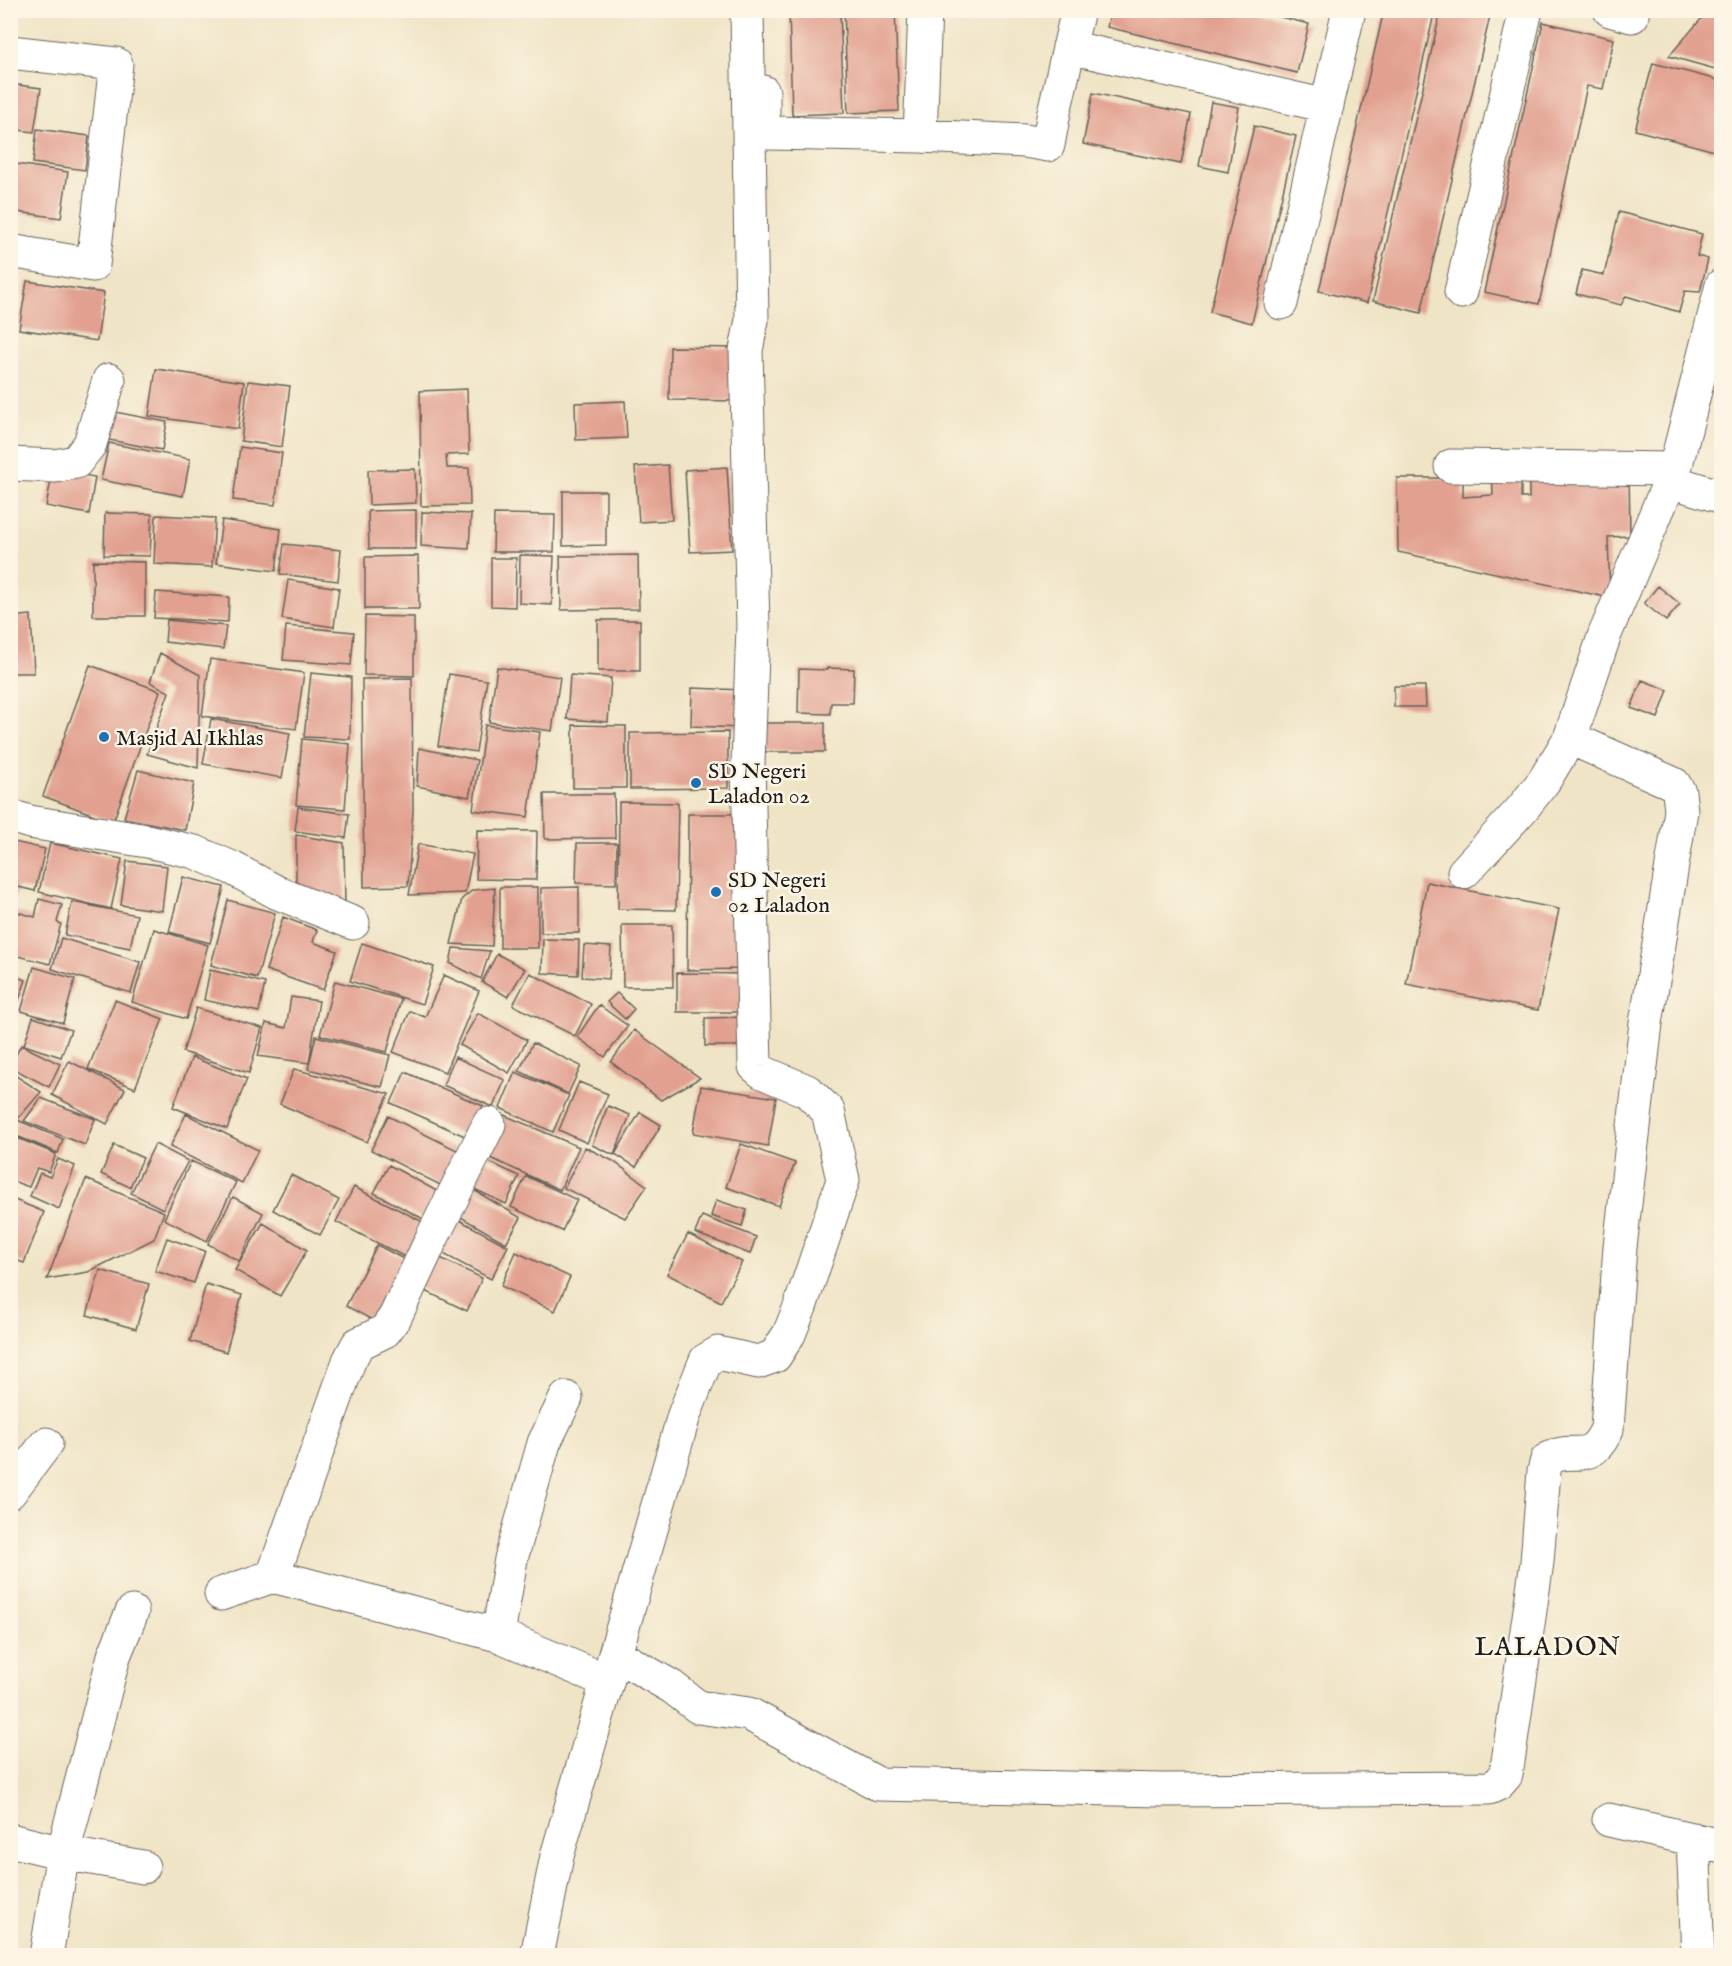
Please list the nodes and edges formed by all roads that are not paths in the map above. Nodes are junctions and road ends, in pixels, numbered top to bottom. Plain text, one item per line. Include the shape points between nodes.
1 (747, 10) edge
2 (764, 10) edge
3 (925, 10) edge
4 (1078, 10) edge
5 (1349, 10) edge
6 (1526, 10) edge
7 (1069, 47) junction
8 (10, 52) edge
9 (1327, 106) junction
10 (920, 136) junction
11 (10, 251) edge
12 (1722, 285) edge
13 (1461, 292) dead end
14 (1281, 303) dead end
15 (109, 380) dead end
16 (10, 464) edge
17 (1451, 466) dead end
18 (1673, 475) junction
19 (1722, 498) edge
20 (1570, 738) junction
21 (10, 816) edge
22 (1464, 872) dead end
23 (353, 923) dead end
24 (489, 1124) dead end
25 (566, 1398) dead end
26 (46, 1444) dead end
27 (10, 1492) edge
28 (273, 1576) junction
29 (221, 1594) dead end
30 (132, 1612) dead end
31 (498, 1635) junction
32 (611, 1668) junction
33 (1609, 1820) dead end
34 (10, 1840) edge
35 (1708, 1843) edge
36 (63, 1853) junction
37 (143, 1867) dead end
38 (46, 1956) edge
39 (537, 1956) edge
40 (1698, 1956) edge

1 - 32 street via 752,320 746,350 753,627 748,764 755,1066 807,1091 828,1111 843,1180 800,1307 775,1356 758,1362 718,1353 706,1360 684,1415
2 - 10 street via 763,126 769,133
3 - 10 street
4 - 7 street
5 - 9 street
6 - 13 street
7 - 9 street
7 - 10 street via 1048,145
8 - 11 street via 116,64 93,265
9 - 14 street
12 - 18 street
15 - 16 street via 90,444 76,462 55,466
17 - 18 street
18 - 19 street
18 - 20 street via 1605,634
20 - 22 street via 1522,809
20 - 32 street via 1674,784 1681,811 1646,1023 1620,1247 1607,1429 1600,1445 1547,1460 1537,1562 1506,1775 1498,1784 1489,1788 1162,1790 879,1784 749,1714 698,1707 672,1687
21 - 23 street via 195,852 270,890
24 - 28 street via 395,1317 385,1330 358,1344 349,1361
25 - 31 street via 544,1443 512,1559
26 - 27 street
28 - 29 street
28 - 31 street
30 - 36 street via 114,1656
31 - 32 street
32 - 39 street via 557,1856
33 - 35 street
34 - 36 street
35 - 40 street
36 - 37 street
36 - 38 street

